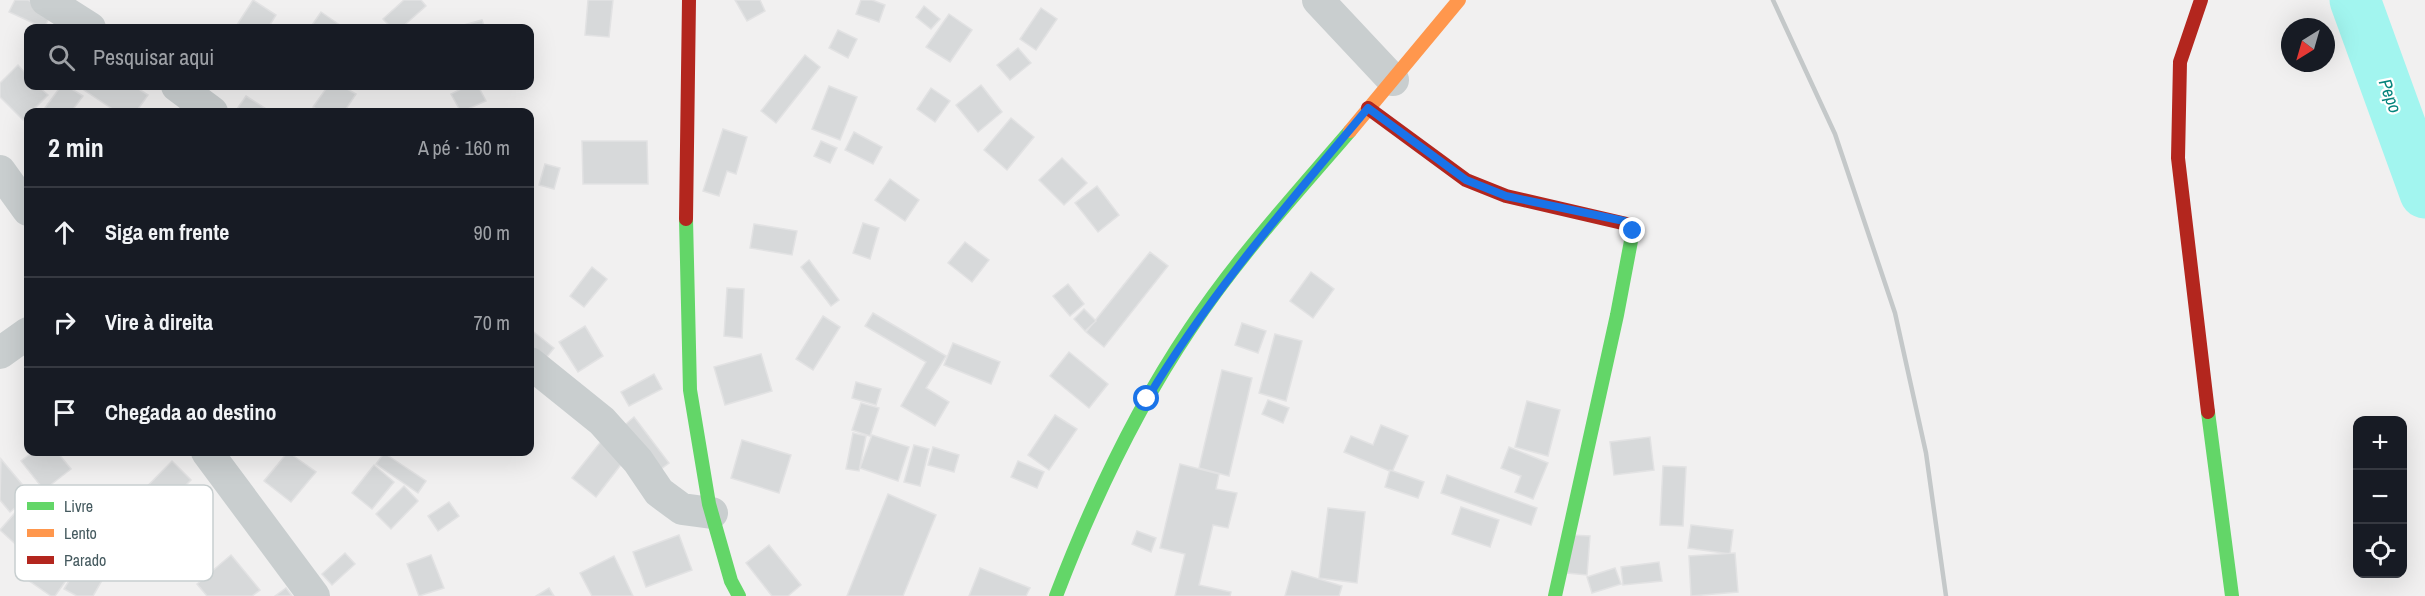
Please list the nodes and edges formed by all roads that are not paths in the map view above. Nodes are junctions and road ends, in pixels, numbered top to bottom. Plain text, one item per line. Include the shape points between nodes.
1 (46, 0) edge
2 (689, 0) edge
3 (1318, 0) edge
4 (1459, 0) edge
5 (2201, 0) edge
6 (84, 24) edge
7 (1393, 80) junction
8 (182, 90) edge
9 (207, 108) edge
10 (1368, 108) junction
11 (0, 171) edge
12 (24, 204) edge
13 (24, 336) edge
14 (0, 353) edge
15 (534, 366) edge
16 (210, 456) edge
17 (712, 513) junction
18 (734, 591) edge
19 (314, 596) edge
20 (1056, 596) edge
21 (1555, 596) edge
22 (2232, 596) edge

1 - 6 street
2 - 17 street via 686,196 690,390
3 - 7 street
4 - 7 street
5 - 22 street via 2180,62 2178,158
7 - 10 street
8 - 9 street
10 - 20 street via 1228,275 1178,346 1100,491
10 - 21 street via 1466,180 1506,196 1631,224 1617,315
11 - 12 street
13 - 14 street
15 - 17 street via 602,421 638,461 659,492 682,509
16 - 19 street
17 - 18 street

